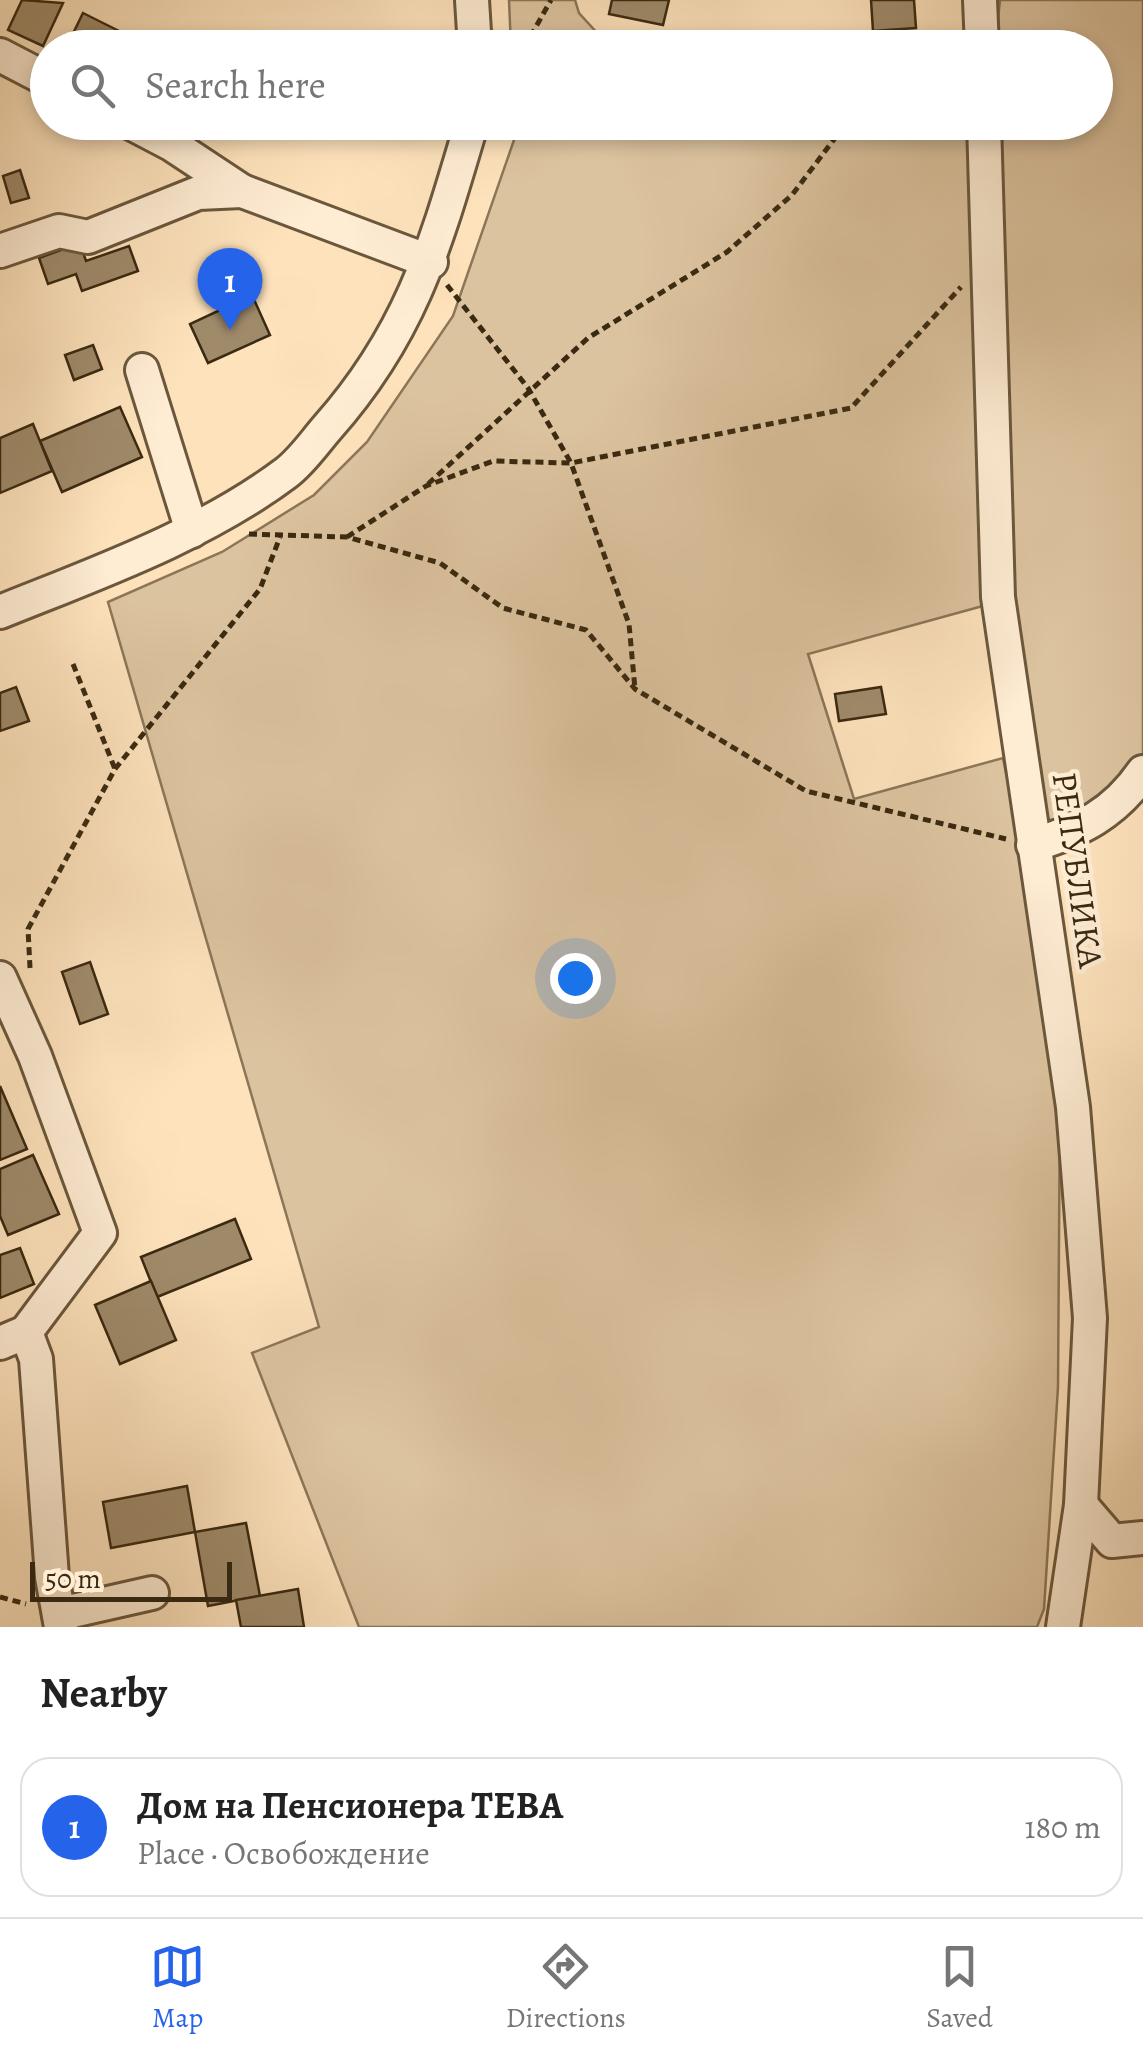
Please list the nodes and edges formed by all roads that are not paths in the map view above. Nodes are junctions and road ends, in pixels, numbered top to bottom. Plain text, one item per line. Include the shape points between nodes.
1 (472, 0) edge
2 (980, 0) edge
3 (474, 30) edge
4 (981, 30) edge
5 (0, 55) edge
6 (30, 71) edge
7 (163, 140) edge
8 (467, 140) edge
9 (984, 140) edge
10 (242, 191) junction
11 (0, 251) edge
12 (431, 262) junction
13 (142, 370) dead end
14 (192, 531) junction
15 (0, 612) edge
16 (1143, 772) edge
17 (1033, 845) junction
18 (15, 981) edge
19 (13, 1338) edge
20 (1081, 1505) junction
21 (1143, 1538) edge
22 (152, 1593) dead end
23 (60, 1620) edge
24 (1063, 1627) edge

1 - 3 street
2 - 4 street
5 - 6 street
7 - 10 street
8 - 12 street
9 - 17 street, РЕПУБЛИКА via 998,597
10 - 11 street via 198,193 88,237 59,231
10 - 12 street
12 - 14 street via 390,346 289,472
13 - 14 street
14 - 15 street
16 - 17 street via 1123,801 1074,832
17 - 20 street, РЕПУБЛИКА via 1073,1107 1090,1318
18 - 19 street via 35,1056 100,1233
19 - 23 street via 36,1359
20 - 21 street via 1112,1541
20 - 24 street, РЕПУБЛИКА
22 - 23 street

